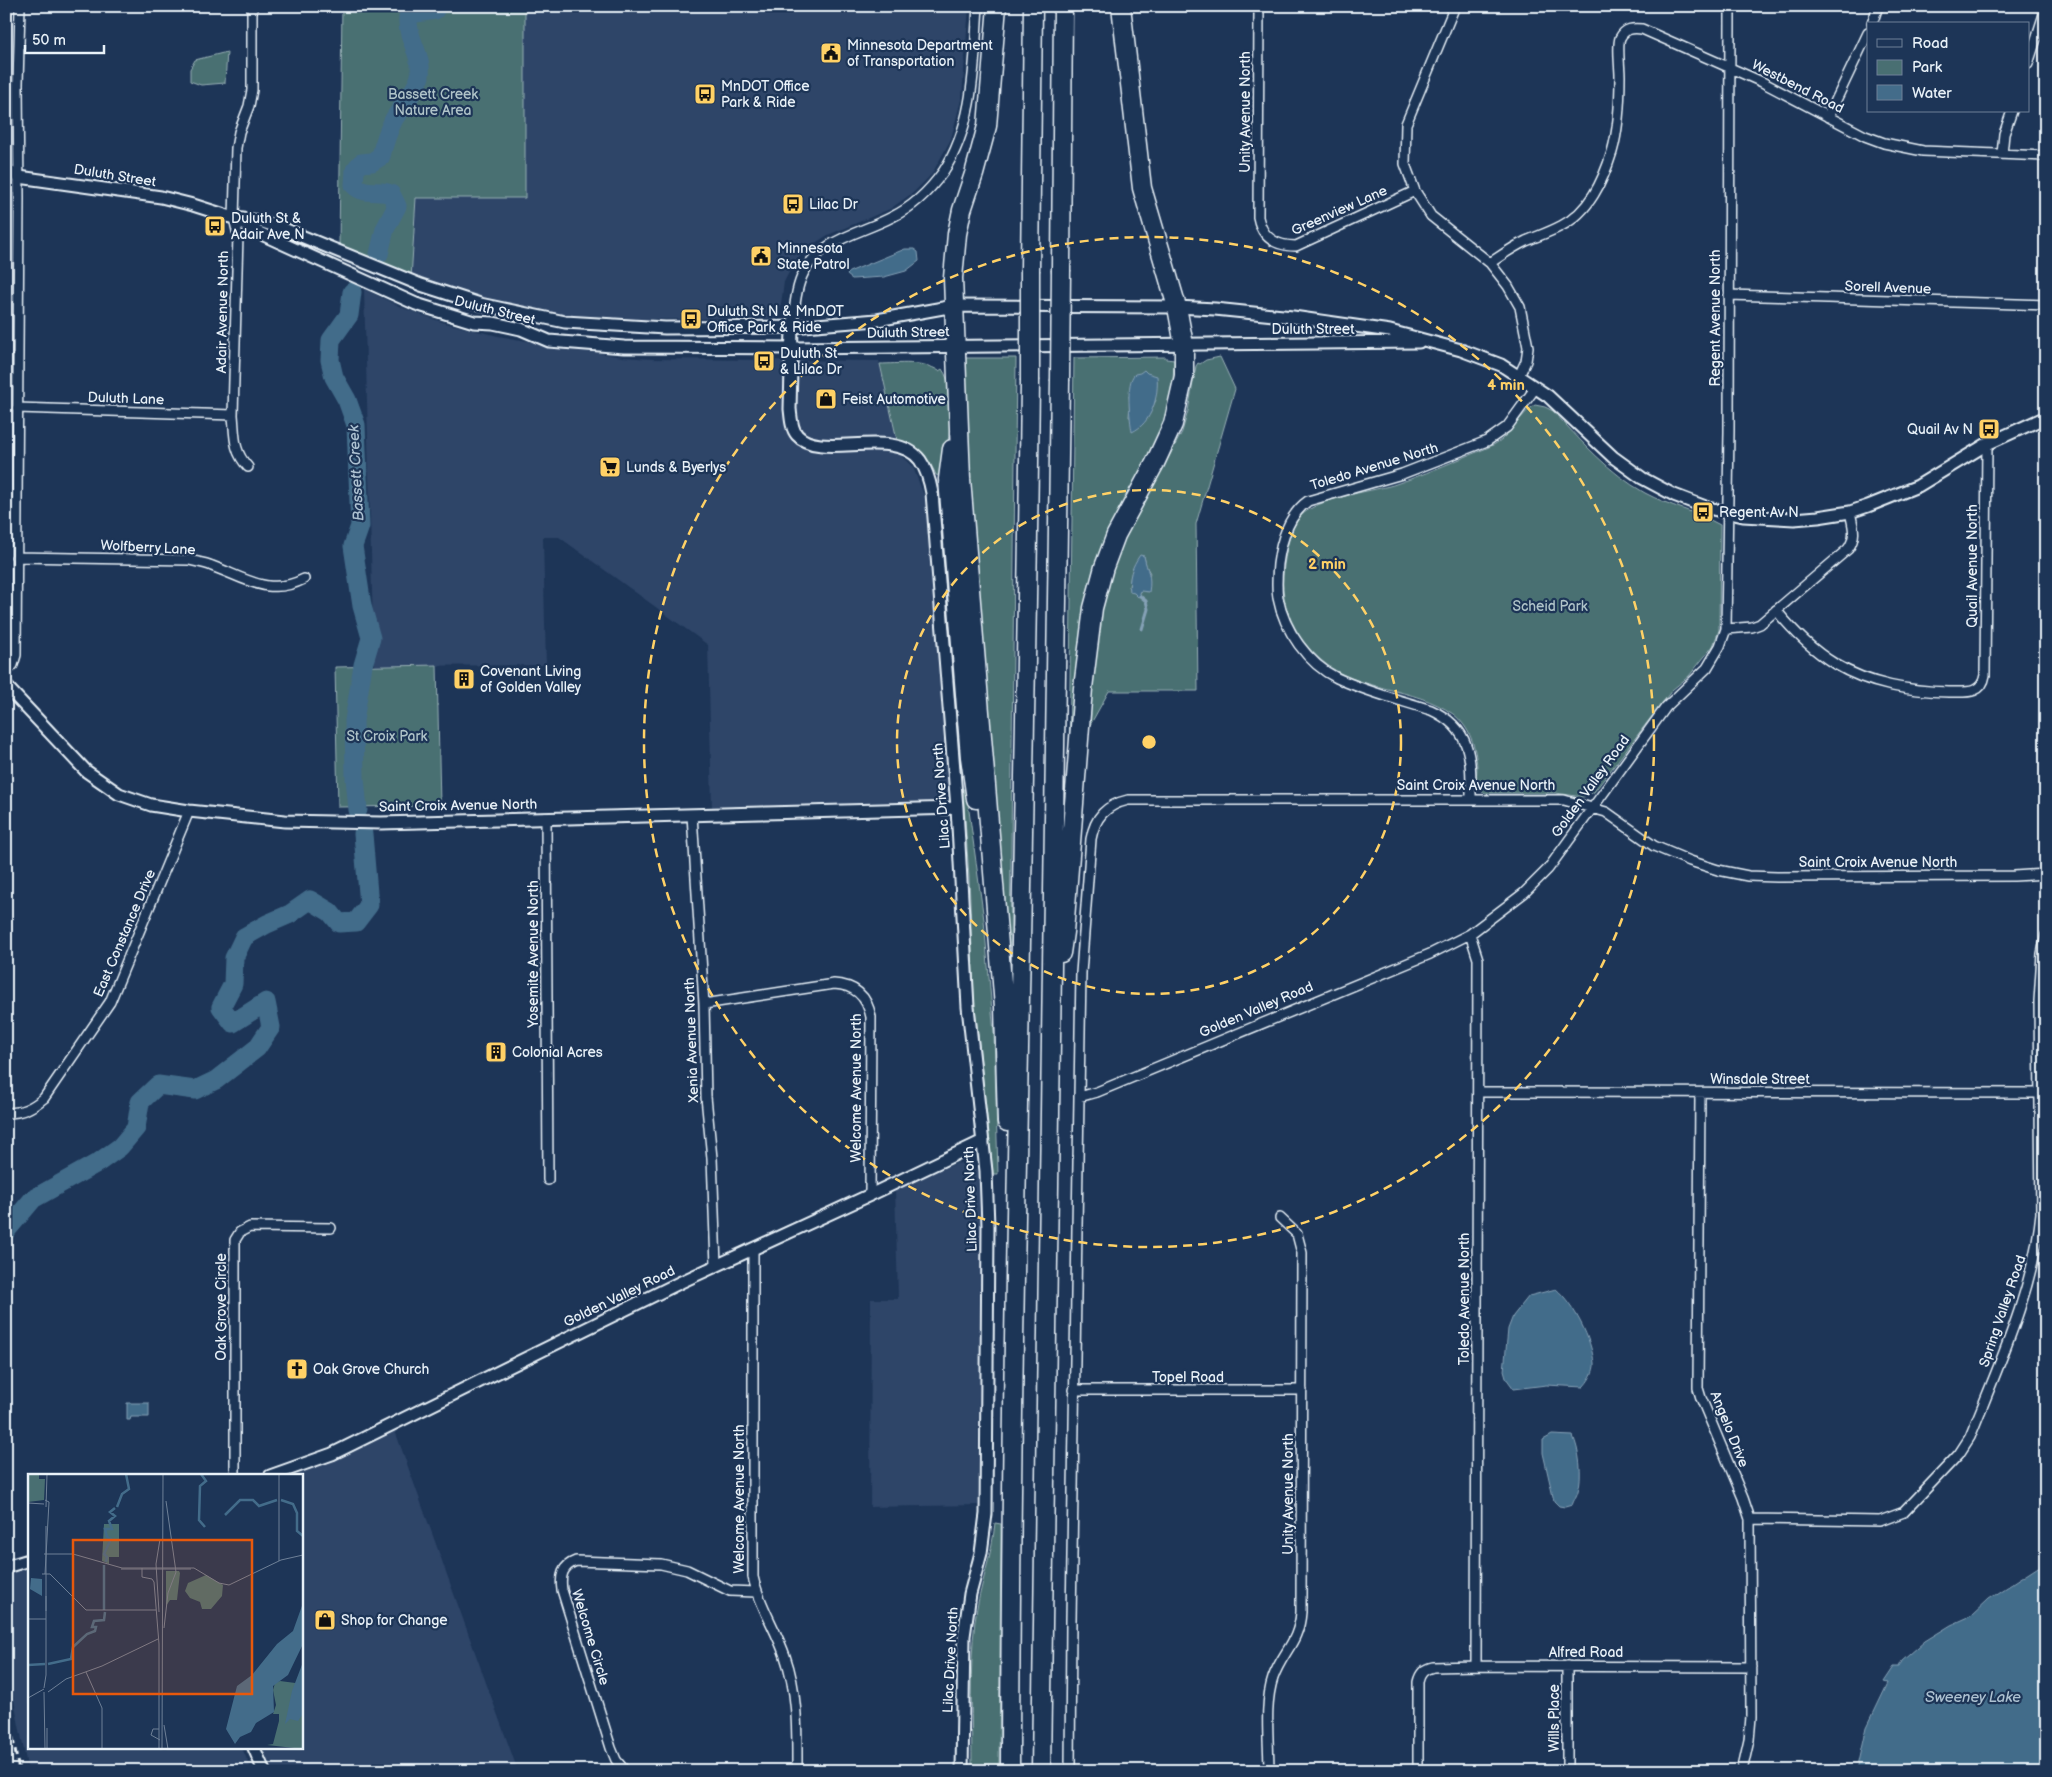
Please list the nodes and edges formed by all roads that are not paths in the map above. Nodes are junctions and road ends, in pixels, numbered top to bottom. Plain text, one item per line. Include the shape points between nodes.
1 (20, 6) edge
2 (252, 6) edge
3 (978, 6) edge
4 (997, 6) edge
5 (1033, 6) edge
6 (1062, 6) edge
7 (1121, 6) edge
8 (1259, 6) edge
9 (1455, 6) edge
10 (1730, 6) edge
11 (1878, 6) edge
12 (2046, 8) edge
13 (1873, 22) edge
14 (1867, 35) edge
15 (2030, 58) edge
16 (1730, 68) junction
17 (2012, 112) edge
18 (1828, 117) junction
19 (2002, 154) junction
20 (2046, 156) edge
21 (6, 170) edge
22 (19, 177) junction
23 (6, 182) edge
24 (1415, 191) junction
25 (1258, 217) joint
26 (234, 218) junction
27 (1490, 263) junction
28 (1729, 295) junction
29 (2046, 305) edge
30 (954, 306) junction
31 (1177, 307) junction
32 (792, 328) junction
33 (1428, 342) junction
34 (1184, 345) junction
35 (956, 347) junction
36 (792, 348) junction
37 (1519, 376) junction
38 (1536, 387) junction
39 (17, 408) junction
40 (233, 415) junction
41 (2046, 417) edge
42 (1987, 444) junction
43 (248, 467) dead end
44 (1850, 512) junction
45 (1728, 513) junction
46 (16, 558) junction
47 (304, 578) dead end
48 (1776, 610) junction
49 (1726, 629) junction
50 (6, 672) edge
51 (6, 686) edge
52 (1471, 800) junction
53 (957, 808) junction
54 (1592, 808) junction
55 (189, 811) junction
56 (692, 815) junction
57 (546, 818) junction
58 (2046, 874) edge
59 (1470, 934) junction
60 (2046, 935) edge
61 (704, 1004) junction
62 (1051, 1017) junction
63 (1479, 1092) junction
64 (1700, 1093) junction
65 (2043, 1093) edge
66 (1079, 1097) junction
67 (6, 1113) edge
68 (982, 1141) junction
69 (548, 1180) dead end
70 (870, 1196) junction
71 (1280, 1218) dead end
72 (331, 1228) dead end
73 (753, 1249) junction
74 (1015, 1263) junction
75 (716, 1265) junction
76 (1074, 1390) junction
77 (1302, 1390) junction
78 (235, 1474) edge
79 (276, 1474) edge
80 (1750, 1519) junction
81 (28, 1560) edge
82 (6, 1567) edge
83 (756, 1592) junction
84 (1476, 1666) junction
85 (1567, 1666) junction
86 (1751, 1667) junction
87 (255, 1750) edge
88 (264, 1771) edge
89 (625, 1771) edge
90 (797, 1771) edge
91 (962, 1771) edge
92 (1010, 1771) edge
93 (1041, 1771) edge
94 (1070, 1771) edge
95 (1269, 1771) edge
96 (1418, 1771) edge
97 (1567, 1771) edge
98 (1742, 1771) edge

1 - 22 street
2 - 26 street, Adair Avenue North via 252,90 237,141
3 - 32 street, Lilac Drive North via 968,106 961,135 947,165 930,189 906,208 831,244 817,255 798,287
4 - 30 highway via 986,126 957,234
5 - 74 highway, bridge via 1026,684
6 - 62 highway, bridge
7 - 31 highway via 1142,188
8 - 25 street, Unity Avenue North
9 - 24 street via 1406,124 1405,164
10 - 16 street, Regent Avenue North
11 - 13 street
12 - 15 street
14 - 18 street
16 - 18 street, Westbend Road
16 - 27 street, Westbend Road via 1642,29 1626,30 1620,39 1618,125 1602,180 1592,199 1563,225 1525,241
16 - 28 street, Regent Avenue North
17 - 19 street via 2004,134
18 - 19 street, Westbend Road via 1864,136 1904,149
19 - 20 street, Westbend Road
21 - 22 street, Duluth Street
22 - 23 street, Duluth Street
22 - 26 street, Duluth Street via 161,197
22 - 39 street
24 - 25 street, Greenview Lane via 1296,246 1274,243 1266,237
24 - 27 street via 1431,216
26 - 32 street, Duluth Street via 260,221 284,229 450,295 565,322 665,328
26 - 36 street, Duluth Street via 257,232 416,304 474,322 521,329 549,341 624,348
26 - 40 street, Adair Avenue North via 238,235
27 - 37 street via 1520,307 1528,347
28 - 29 street, Sorell Avenue
28 - 45 street, Regent Avenue North
30 - 31 street, Duluth Street
30 - 32 street, Duluth Street via 877,320
30 - 35 highway
31 - 33 street, Duluth Street via 1215,308 1342,324 1390,331
31 - 34 highway
32 - 36 street, Lilac Drive North
33 - 34 street, Duluth Street
33 - 37 street, Duluth Street via 1483,358
34 - 35 street, Duluth Street
34 - 62 highway via 1184,376 1173,424 1116,535 1093,608 1064,932
35 - 36 street, Duluth Street
35 - 74 highway via 961,479 1000,957 1007,1161
36 - 53 street, Lilac Drive North via 790,409 796,434 810,443 898,446 920,460 927,472 932,493
37 - 38 street, Duluth Street
38 - 45 street, Duluth Street via 1642,478 1708,508
38 - 52 street, Toledo Avenue North via 1513,420 1487,441 1388,479 1308,501 1292,518 1279,553 1278,598 1286,623 1299,645 1337,678 1431,710 1453,723 1468,749
39 - 40 street, Duluth Lane
39 - 46 street
40 - 43 street, Adair Avenue North via 239,457
41 - 42 street
42 - 44 street via 1918,486
42 - 48 street, Quail Avenue North via 1985,675 1981,687 1970,692 1913,690 1865,678 1813,649
44 - 45 street, Duluth Street via 1794,519
44 - 48 street via 1854,533 1852,544
45 - 49 street, Regent Avenue North
46 - 47 street, Wolfberry Lane via 189,560 256,584 274,587 291,585
46 - 50 street via 16,655
48 - 49 street via 1752,628
49 - 54 street, Golden Valley Road via 1707,668 1666,707
51 - 55 street, Saint Croix Avenue North via 86,771 119,794 152,805
52 - 54 street, Saint Croix Avenue North via 1564,800
52 - 66 street, Saint Croix Avenue North via 1128,800 1110,806 1093,827 1090,851 1082,973
53 - 56 street, Saint Croix Avenue North
53 - 68 street, Lilac Drive North via 968,1007
54 - 58 street, Saint Croix Avenue North via 1606,812 1654,846 1718,870 1748,876
54 - 59 street, Golden Valley Road via 1548,869
55 - 57 street, Saint Croix Avenue North via 336,823
55 - 67 street, East Constance Drive via 110,1002 44,1098 28,1110
56 - 57 street, Saint Croix Avenue North
56 - 61 street, Xenia Avenue North
57 - 69 street, Yosemite Avenue North
59 - 63 street, Toledo Avenue North via 1478,959
59 - 66 street, Golden Valley Road via 1430,954
60 - 65 street, Spring Valley Road via 2039,1001
61 - 70 street, Welcome Avenue North via 834,984 845,984 863,996 871,1017
61 - 75 street, Xenia Avenue North
62 - 93 highway
63 - 64 street, Winsdale Street
63 - 84 street, Toledo Avenue North
64 - 65 street, Winsdale Street
64 - 80 street, Angelo Drive via 1698,1388
65 - 80 street, Spring Valley Road via 2040,1213 2033,1266 2003,1354 1970,1437 1959,1454 1904,1512 1893,1517 1880,1520
66 - 76 street
68 - 70 street, Golden Valley Road
68 - 91 street, Lilac Drive North via 988,1226 986,1514 964,1636
70 - 73 street, Golden Valley Road
71 - 77 street, Unity Avenue North via 1296,1234 1302,1253
72 - 78 street, Oak Grove Circle via 250,1227 240,1232 236,1240
73 - 75 street, Golden Valley Road
73 - 83 street, Welcome Avenue North via 752,1555
74 - 92 highway
75 - 79 street, Golden Valley Road via 332,1454
76 - 77 street, Topel Road
76 - 94 street
77 - 95 street, Unity Avenue North via 1300,1625 1270,1686
80 - 86 street, Angelo Drive
81 - 82 street
83 - 89 street, Welcome Circle via 730,1591 687,1570 662,1564 576,1561 563,1569 560,1579 562,1590 611,1748
83 - 90 street, Welcome Avenue North via 777,1634 792,1678 798,1720
84 - 85 street, Alfred Road
84 - 96 street, Alfred Road via 1434,1666 1422,1672 1418,1682
85 - 86 street, Alfred Road
85 - 97 street, Wills Place
86 - 98 street, Angelo Drive via 1749,1740
87 - 88 street

